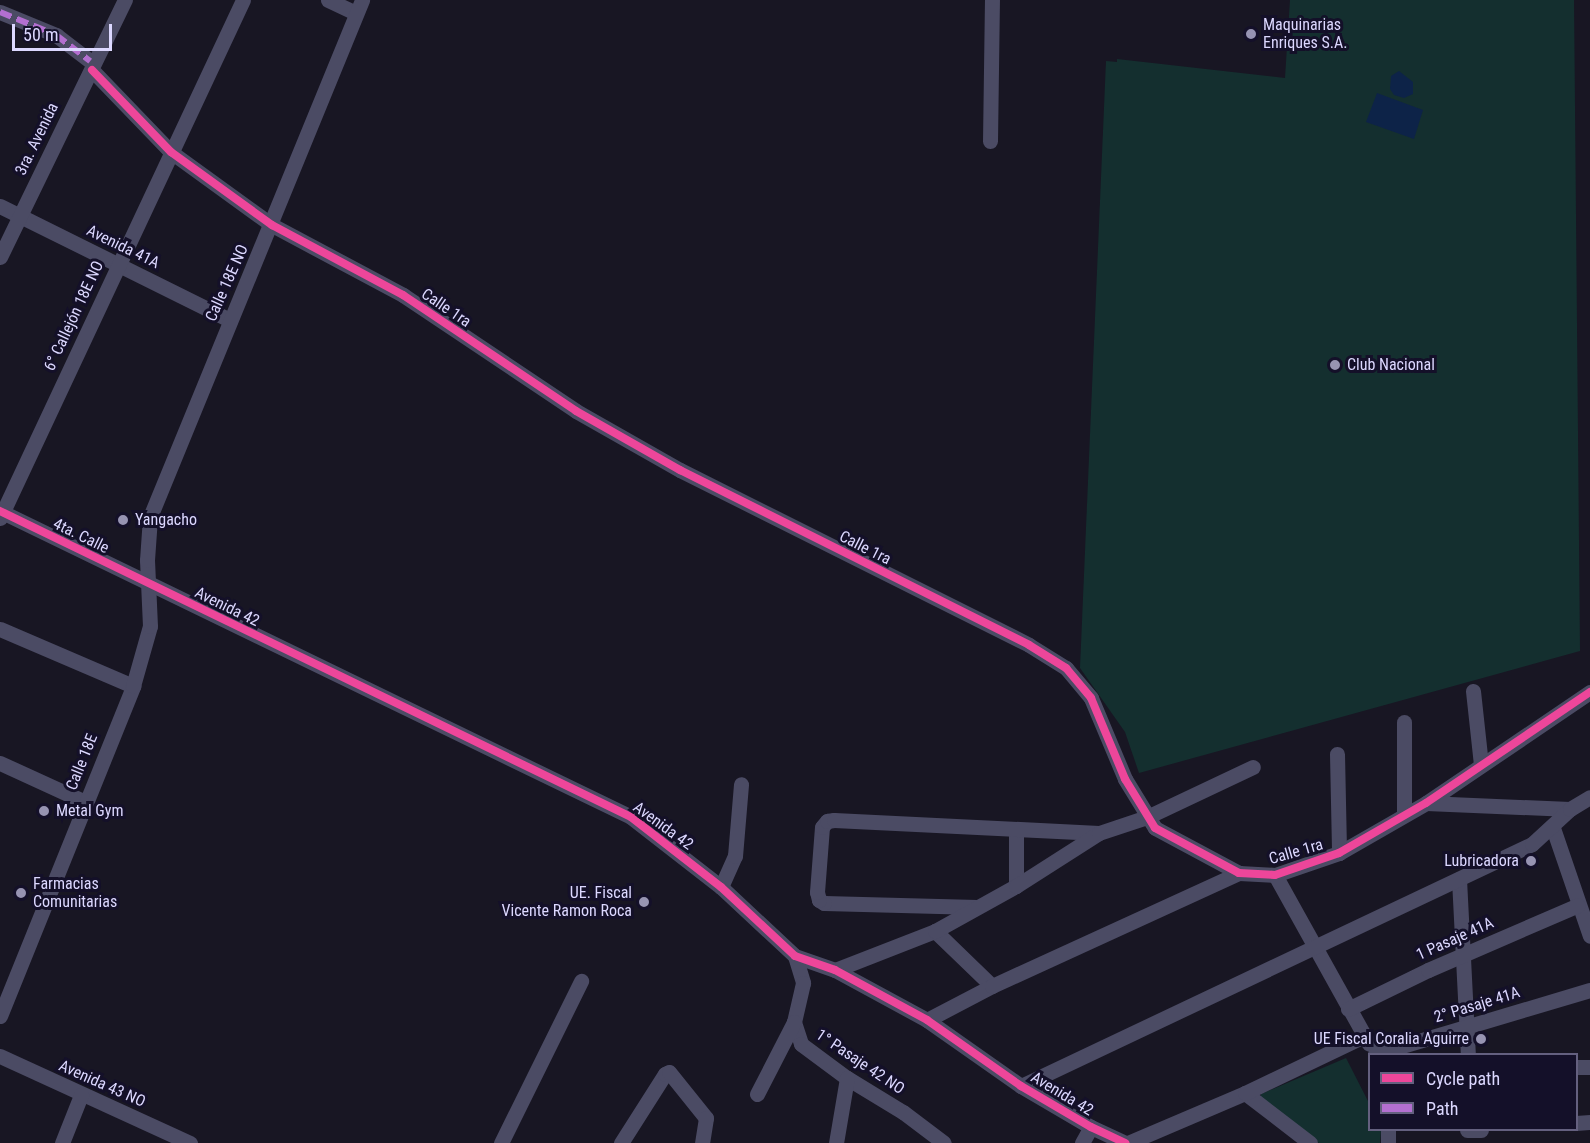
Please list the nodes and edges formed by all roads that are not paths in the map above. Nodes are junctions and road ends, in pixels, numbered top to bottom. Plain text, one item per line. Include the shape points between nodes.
1 (125, 0) edge
2 (243, 0) edge
3 (328, 0) edge
4 (992, 0) edge
5 (359, 7) edge
6 (0, 12) edge
7 (91, 65) junction
8 (990, 141) dead end
9 (171, 152) junction
10 (0, 206) edge
11 (20, 216) junction
12 (272, 225) junction
13 (0, 257) edge
14 (119, 264) junction
15 (230, 320) junction
16 (1, 514) edge
17 (149, 585) junction
18 (0, 629) edge
19 (133, 686) junction
20 (1473, 691) dead end
21 (1590, 692) edge
22 (1404, 722) dead end
23 (1337, 754) dead end
24 (0, 763) edge
25 (1481, 765) junction
26 (1254, 767) dead end
27 (741, 784) dead end
28 (1590, 797) edge
29 (85, 802) junction
30 (1426, 803) junction
31 (1570, 808) junction
32 (1404, 814) junction
33 (1147, 817) junction
34 (1553, 828) junction
35 (1016, 830) junction
36 (1099, 833) junction
37 (1339, 853) junction
38 (1239, 873) junction
39 (1275, 875) junction
40 (1459, 879) junction
41 (1016, 886) junction
42 (721, 887) junction
43 (1578, 905) junction
44 (977, 907) junction
45 (934, 931) junction
46 (1590, 936) edge
47 (1315, 947) junction
48 (1464, 954) junction
49 (795, 956) junction
50 (835, 970) junction
51 (582, 981) dead end
52 (992, 986) junction
53 (1590, 990) edge
54 (1348, 1009) junction
55 (0, 1016) edge
56 (927, 1020) junction
57 (794, 1022) junction
58 (1466, 1026) junction
59 (1364, 1036) junction
60 (1374, 1053) edge
61 (1378, 1053) edge
62 (1468, 1053) edge
63 (0, 1056) edge
64 (847, 1078) junction
65 (1022, 1086) junction
66 (1245, 1093) junction
67 (757, 1094) dead end
68 (81, 1095) junction
69 (1091, 1127) junction
70 (62, 1143) edge
71 (190, 1143) edge
72 (501, 1143) edge
73 (621, 1143) edge
74 (702, 1143) edge
75 (836, 1143) edge
76 (944, 1143) edge
77 (1082, 1143) edge
78 (1126, 1143) edge
79 (1310, 1143) edge

1 - 7 street, 3ra. Avenida
2 - 9 street, 6° Callejón 18E NO
3 - 5 street
4 - 8 street
5 - 12 street, Calle 18E NO
6 - 7 street, Calle 1ra via 56,34
7 - 9 street, Calle 1ra
7 - 11 street, 3ra. Avenida
9 - 12 street, Calle 1ra
9 - 14 street, 6° Callejón 18E NO
10 - 11 street, Avenida 41A
11 - 13 street, 3ra. Avenida
11 - 14 street, Avenida 41A
12 - 15 street, Calle 18E NO
12 - 33 street, Calle 1ra via 403,296 576,411 680,470 1046,654 1066,668 1091,698 1125,779
14 - 15 street, Avenida 41A
14 - 16 street, 6° Callejón 18E NO
15 - 17 street, Calle 18E NO via 150,518
16 - 17 street, 4ta. Calle
17 - 19 street, Calle 18E via 150,626
17 - 42 street, Avenida 42 via 631,817
18 - 19 street
19 - 29 street, Calle 18E
20 - 25 street
21 - 25 street, Calle 1ra
22 - 32 street
23 - 37 street
24 - 29 street
25 - 30 street, Calle 1ra
26 - 33 street
27 - 42 street via 735,856
28 - 31 street
29 - 55 street, Calle 18E
30 - 31 street
30 - 32 street, Calle 1ra
31 - 34 street
32 - 37 street, Calle 1ra
33 - 36 street
33 - 38 street, Calle 1ra via 1155,828
34 - 40 street via 1532,844
34 - 43 street
35 - 36 street
35 - 41 street
35 - 44 street via 834,820 822,827 817,892 824,903
36 - 41 street
37 - 39 street, Calle 1ra
38 - 39 street, Calle 1ra
38 - 52 street
39 - 47 street
40 - 47 street
40 - 48 street
41 - 44 street
42 - 49 street, Avenida 42
43 - 46 street
43 - 48 street, 1 Pasaje 41A
44 - 45 street
45 - 50 street
45 - 52 street
47 - 54 street
47 - 65 street
48 - 54 street, 1 Pasaje 41A
48 - 58 street
49 - 50 street, Avenida 42
49 - 57 street via 803,983
50 - 56 street, Avenida 42
51 - 72 street
52 - 56 street
53 - 58 street, 2° Pasaje 41A
54 - 59 street
56 - 65 street, Avenida 42
57 - 64 street, 1° Pasaje 42 NO via 801,1044
57 - 67 street
58 - 61 street, 2° Pasaje 41A
58 - 62 street
59 - 60 street
59 - 66 street
63 - 68 street, Avenida 43 NO
64 - 75 street
64 - 76 street, 1° Pasaje 42 NO
65 - 69 street, Avenida 42
66 - 78 street
66 - 79 street
68 - 70 street
68 - 71 street, Avenida 43 NO
69 - 77 street
69 - 78 street, Avenida 42
73 - 74 street via 669,1072 706,1118

